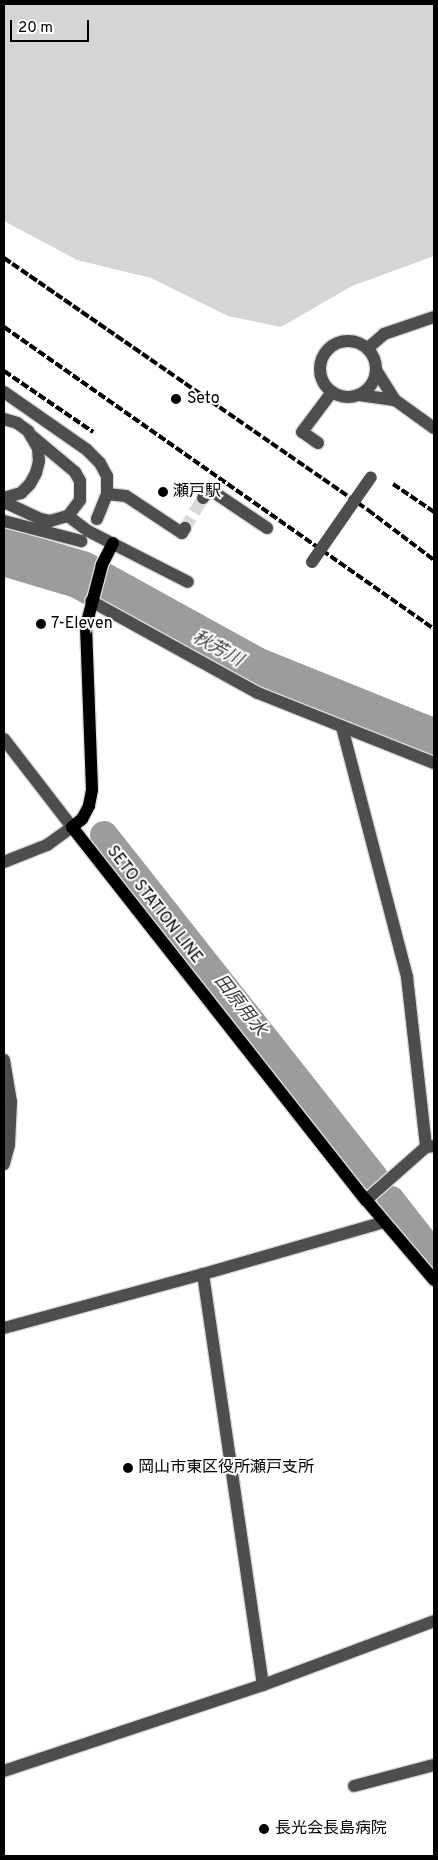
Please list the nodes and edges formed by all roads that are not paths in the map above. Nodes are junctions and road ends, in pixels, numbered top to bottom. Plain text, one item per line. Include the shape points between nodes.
1 (434, 317) edge
2 (368, 348) junction
3 (376, 370) junction
4 (4, 392) edge
5 (332, 392) junction
6 (359, 395) junction
7 (395, 400) junction
8 (6, 418) edge
9 (434, 428) edge
10 (32, 436) junction
11 (318, 443) dead end
12 (371, 477) dead end
13 (107, 494) junction
14 (4, 498) edge
15 (203, 498) dead end
16 (4, 502) edge
17 (68, 516) junction
18 (97, 519) dead end
19 (4, 521) edge
20 (185, 528) dead end
21 (267, 528) dead end
22 (81, 541) dead end
23 (113, 543) junction
24 (312, 562) dead end
25 (188, 582) dead end
26 (91, 601) junction
27 (342, 727) junction
28 (4, 739) edge
29 (434, 763) edge
30 (72, 827) junction
31 (4, 862) edge
32 (4, 1060) edge
33 (430, 1146) edge
34 (4, 1164) edge
35 (366, 1200) junction
36 (384, 1222) junction
37 (203, 1274) junction
38 (434, 1280) edge
39 (4, 1328) edge
40 (434, 1622) edge
41 (264, 1684) junction
42 (434, 1765) edge
43 (4, 1772) edge
44 (354, 1786) dead end

1 - 2 street via 384,334
2 - 3 street
2 - 5 street via 361,343 343,341 327,350 320,366 321,376
3 - 6 street via 373,382
3 - 7 street
4 - 13 street via 87,450 107,476
5 - 6 street via 350,397
5 - 11 street via 302,432
6 - 7 street
7 - 9 street
8 - 10 street via 23,426
10 - 14 street via 38,448 36,473 21,493
10 - 17 street via 68,465 80,481 80,500
12 - 24 street, bridge
13 - 18 street
13 - 20 street via 126,496 182,533
15 - 21 street via 209,489
16 - 17 street via 40,519 60,520
17 - 23 street via 88,531
19 - 22 street
23 - 25 street
23 - 26 main road
26 - 27 street via 258,693
26 - 30 main road via 86,626 92,790 86,813
27 - 29 street
27 - 33 street via 407,978
28 - 30 street
30 - 31 street via 47,845
30 - 35 main road, SETO STATION LINE
32 - 34 street via 11,1102 9,1145
33 - 35 street
35 - 36 main road, SETO STATION LINE
36 - 37 street
36 - 38 main road, SETO STATION LINE
37 - 39 street
37 - 41 street
40 - 41 street
41 - 43 street
42 - 44 street

